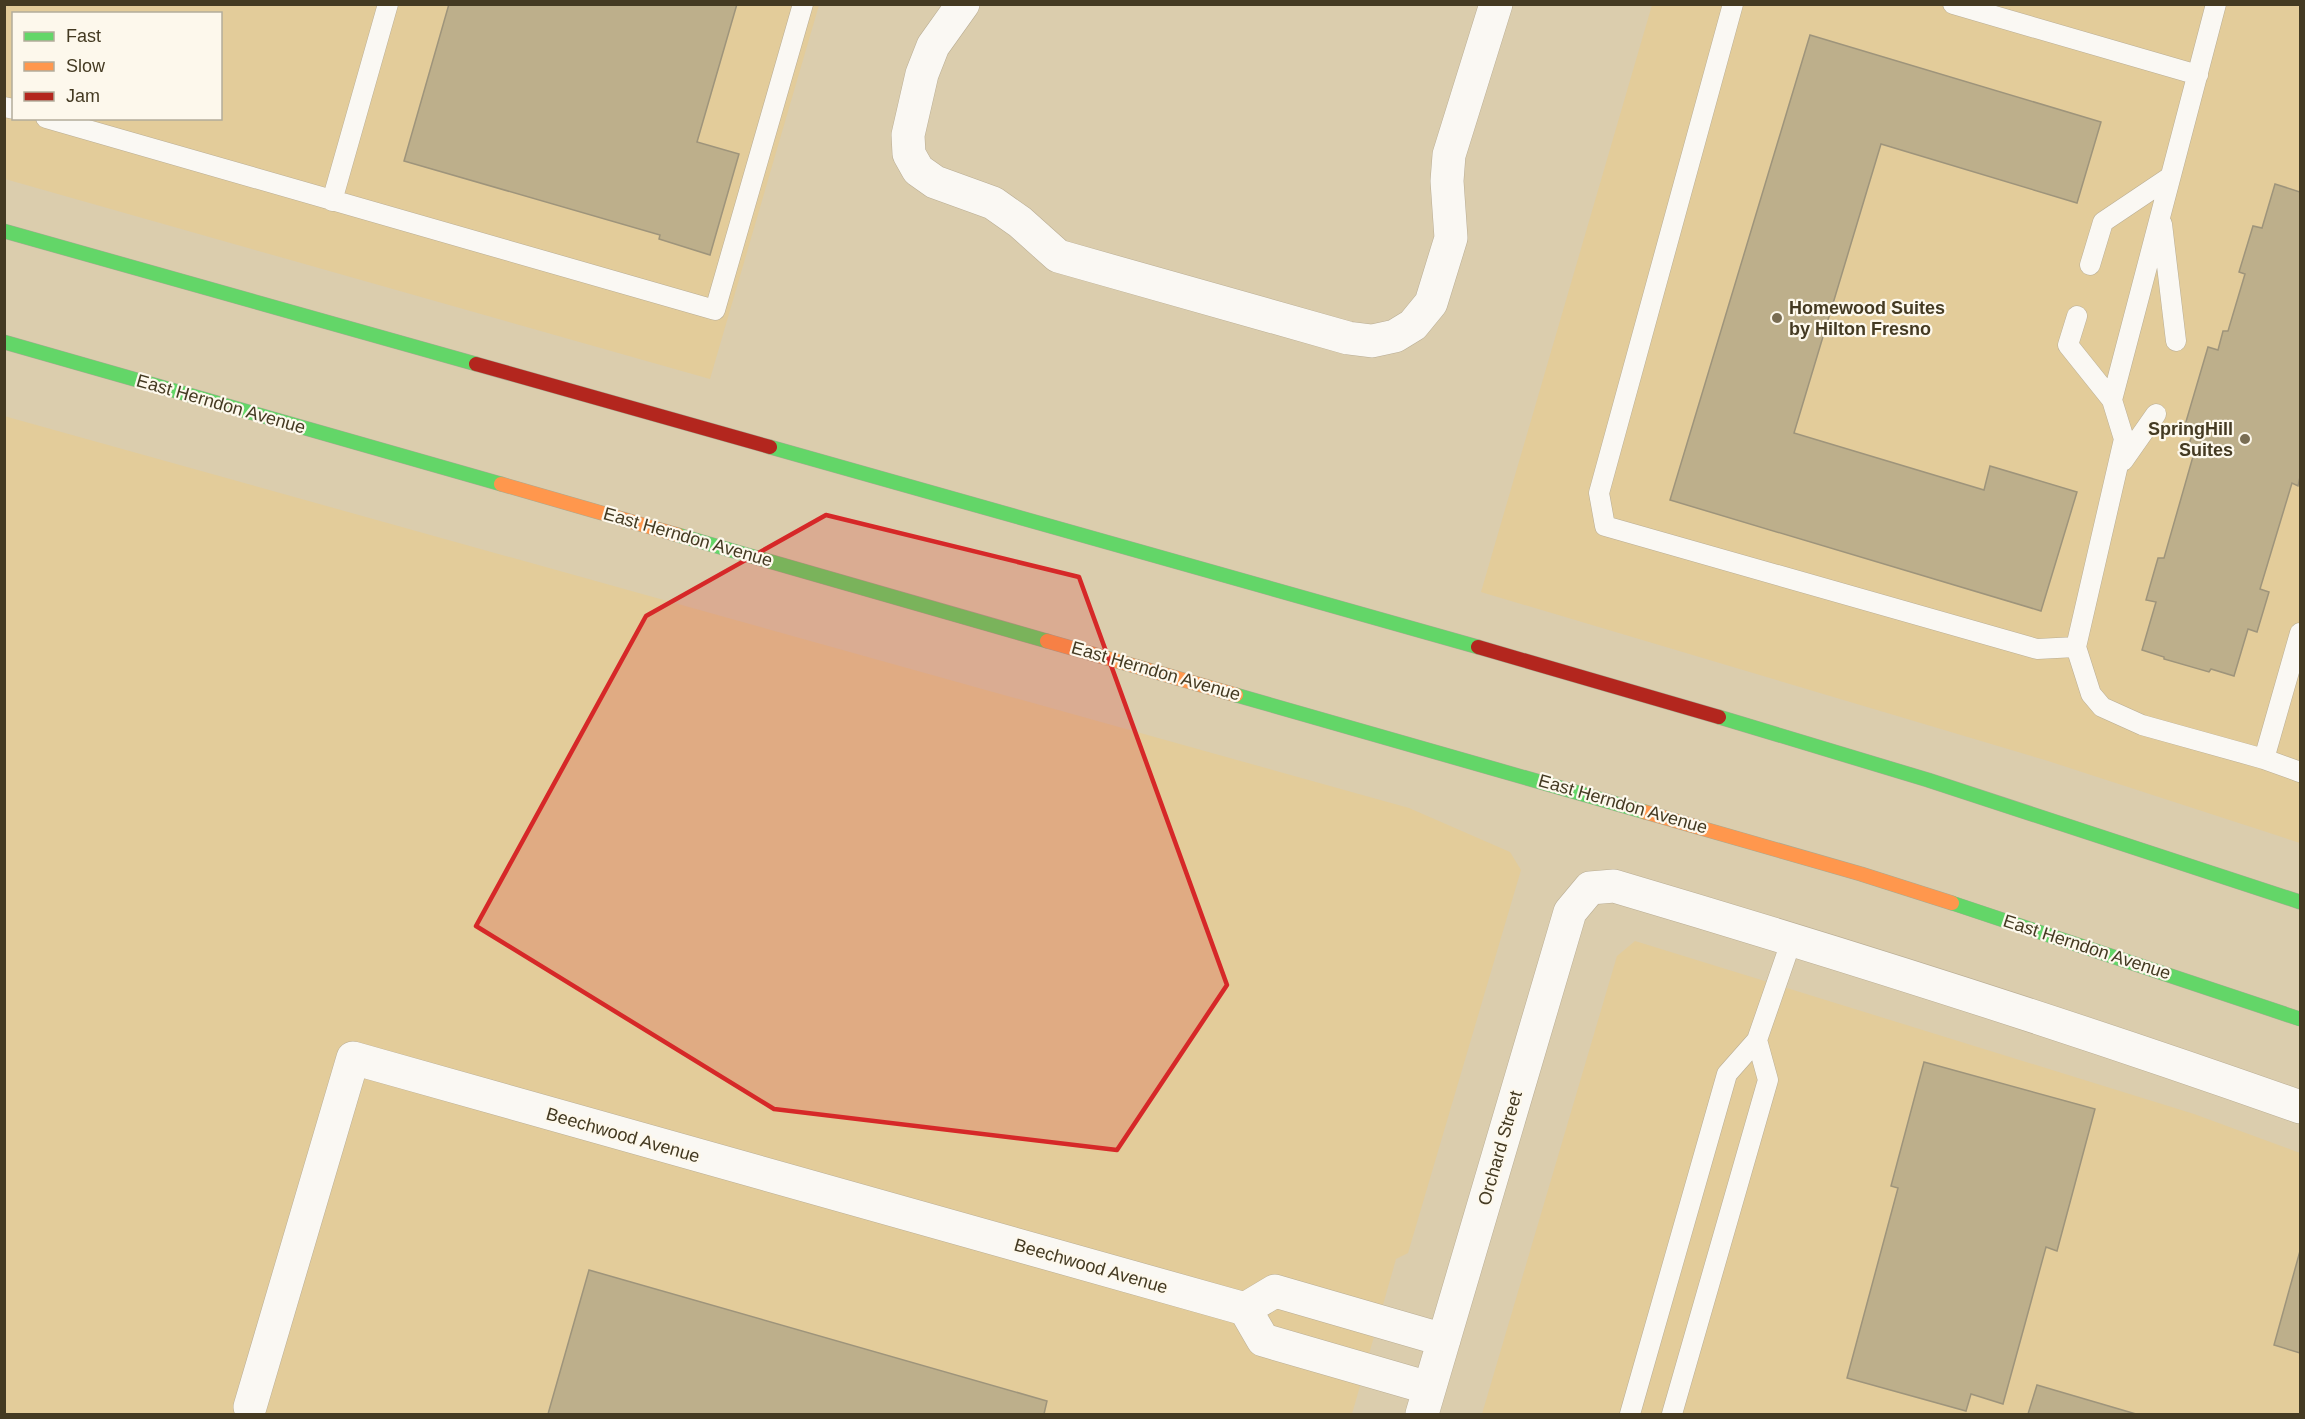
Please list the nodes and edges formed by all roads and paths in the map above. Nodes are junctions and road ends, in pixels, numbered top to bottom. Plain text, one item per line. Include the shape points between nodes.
1 (388, 4) edge
2 (802, 4) edge
3 (963, 4) edge
4 (1496, 4) edge
5 (1733, 4) edge
6 (1953, 4) edge
7 (2216, 4) edge
8 (2198, 75) junction
9 (53, 120) edge
10 (2170, 177) junction
11 (332, 201) junction
12 (2161, 213) junction
13 (4, 231) edge
14 (2090, 265) dead end
15 (2077, 316) dead end
16 (2176, 341) dead end
17 (4, 342) edge
18 (2112, 400) junction
19 (2156, 414) dead end
20 (2116, 470) junction
21 (2301, 633) edge
22 (2076, 647) junction
23 (2264, 759) junction
24 (2301, 772) edge
25 (2301, 902) edge
26 (1792, 939) junction
27 (2301, 1019) edge
28 (1757, 1040) junction
29 (2301, 1107) edge
30 (1245, 1309) junction
31 (1444, 1340) junction
32 (1426, 1402) edge
33 (248, 1412) edge
34 (1630, 1414) edge
35 (1672, 1414) edge

1 - 11 lane
2 - 11 lane via 715,310
3 - 4 street via 933,46 921,74 908,135 909,154 918,170 935,182 993,203 1058,256 1348,338 1372,341 1395,336 1413,325 1431,303 1451,238 1449,155
5 - 22 lane via 1599,493 1605,526 2037,649
6 - 8 lane
7 - 8 lane
8 - 10 lane
9 - 11 lane
10 - 12 lane
10 - 14 lane via 2103,222
12 - 16 lane
12 - 18 lane
13 - 25 main road via 1664,700 1928,780
15 - 18 lane via 2068,345
17 - 27 main road, East Herndon Avenue via 1849,870
18 - 20 lane via 2124,439
19 - 20 lane
20 - 22 lane
21 - 23 lane
22 - 23 lane via 2091,694 2102,707 2142,725
23 - 24 lane
26 - 28 lane
26 - 29 street
26 - 31 street, Orchard Street via 1614,886 1590,888 1570,912
28 - 34 lane via 1726,1074
28 - 35 lane via 1768,1080
30 - 31 street via 1275,1291
30 - 32 street via 1263,1340
30 - 33 street, Beechwood Avenue via 353,1058
31 - 32 street, Orchard Street

